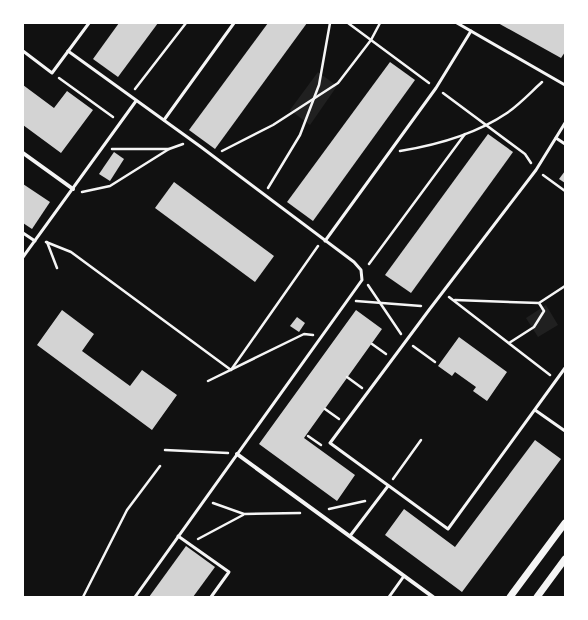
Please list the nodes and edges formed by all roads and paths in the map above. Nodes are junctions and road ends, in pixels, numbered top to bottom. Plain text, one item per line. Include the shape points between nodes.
1 (89, 23) edge
2 (186, 23) edge
3 (234, 23) edge
4 (330, 23) edge
5 (348, 23) edge
6 (380, 23) edge
7 (458, 23) edge
8 (471, 31) junction
9 (371, 40) junction
10 (23, 51) edge
11 (68, 51) junction
12 (52, 72) junction
13 (549, 76) junction
14 (565, 85) edge
15 (436, 88) junction
16 (130, 96) junction
17 (313, 99) junction
18 (136, 101) junction
19 (164, 120) junction
20 (120, 122) junction
21 (565, 123) edge
22 (485, 125) junction
23 (465, 134) junction
24 (556, 138) junction
25 (565, 144) edge
26 (101, 149) junction
27 (390, 151) junction
28 (23, 153) edge
29 (212, 156) junction
30 (536, 170) junction
31 (72, 189) junction
32 (565, 191) edge
33 (264, 195) junction
34 (23, 233) edge
35 (38, 236) junction
36 (35, 241) junction
37 (325, 241) junction
38 (46, 242) junction
39 (23, 257) edge
40 (369, 264) dead end
41 (57, 268) dead end
42 (362, 280) junction
43 (565, 286) edge
44 (443, 292) junction
45 (349, 298) junction
46 (453, 300) junction
47 (539, 303) junction
48 (380, 304) junction
49 (431, 306) junction
50 (321, 336) junction
51 (406, 340) junction
52 (509, 343) junction
53 (372, 344) dead end
54 (392, 359) junction
55 (435, 362) dead end
56 (565, 368) edge
57 (231, 370) junction
58 (347, 377) dead end
59 (556, 380) junction
60 (208, 381) dead end
61 (367, 392) junction
62 (325, 409) dead end
63 (535, 410) junction
64 (344, 423) junction
65 (565, 431) edge
66 (308, 436) dead end
67 (422, 440) dead end
68 (330, 444) junction
69 (164, 450) dead end
70 (237, 454) junction
71 (160, 466) dead end
72 (388, 486) junction
73 (204, 499) junction
74 (565, 523) edge
75 (178, 536) junction
76 (350, 536) junction
77 (190, 544) junction
78 (565, 559) edge
79 (404, 576) junction
80 (83, 597) edge
81 (135, 597) edge
82 (211, 597) edge
83 (389, 597) edge
84 (432, 597) edge
85 (510, 597) edge
86 (537, 597) edge

1 - 11 lane
2 - 16 path
3 - 19 lane
4 - 17 path
5 - 9 path
6 - 9 path
7 - 8 lane
8 - 13 lane
8 - 15 lane
9 - 15 path
9 - 17 path via 338,83
10 - 12 lane
11 - 12 lane
11 - 16 lane
12 - 20 path
13 - 14 lane
13 - 22 path via 508,113
15 - 22 path
15 - 27 lane
16 - 18 lane
17 - 29 path via 273,125
17 - 33 path via 300,134
18 - 19 lane
18 - 20 lane
19 - 29 lane
20 - 26 lane
21 - 24 lane
22 - 23 path
22 - 30 path via 525,154
23 - 27 path via 419,148
23 - 40 path
24 - 25 lane
24 - 30 lane
26 - 31 lane
26 - 31 path via 169,149 110,186 78,193
27 - 37 lane
28 - 31 street
29 - 33 lane
30 - 32 path
30 - 44 lane
31 - 35 lane
33 - 37 lane
34 - 36 lane
35 - 36 lane
35 - 38 path
36 - 39 lane
37 - 42 lane via 354,262 361,270
37 - 57 path via 318,246
38 - 41 path
38 - 57 path via 71,252
42 - 45 lane
42 - 48 path
43 - 47 path
44 - 46 path
44 - 49 lane
45 - 48 path
45 - 50 lane
46 - 47 path
46 - 52 path
47 - 52 path via 544,311 534,327
48 - 49 path
48 - 51 path
49 - 51 lane
50 - 57 path via 304,334
50 - 70 lane
51 - 54 lane
51 - 55 path
52 - 59 path
53 - 54 path
54 - 61 lane
56 - 59 lane
57 - 60 path
58 - 61 path
59 - 63 lane
61 - 64 lane
62 - 64 path
63 - 65 lane
63 - 72 lane via 448,529
64 - 68 lane
66 - 68 path via 326,449
67 - 72 path
68 - 72 lane
69 - 70 path
70 - 73 lane
70 - 76 street
71 - 80 path via 127,510
72 - 76 lane
73 - 75 lane
73 - 77 path via 244,514
74 - 85 street
75 - 77 lane
75 - 81 lane
76 - 79 street
77 - 82 lane via 229,572
78 - 86 street
79 - 83 lane
79 - 84 street

